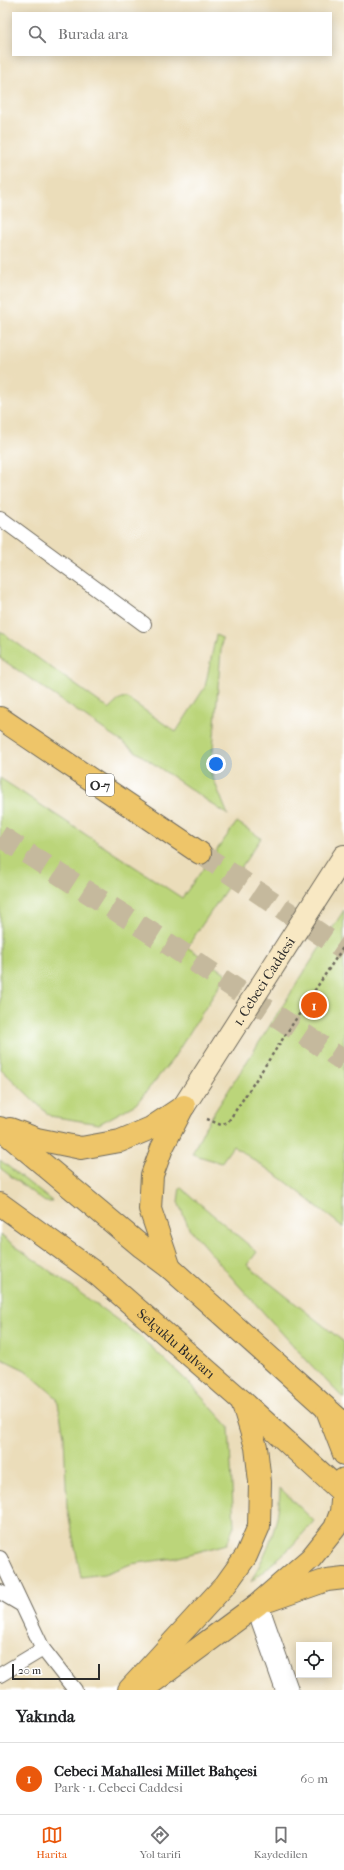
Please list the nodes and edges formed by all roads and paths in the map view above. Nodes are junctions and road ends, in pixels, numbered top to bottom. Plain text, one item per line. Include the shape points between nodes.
1 (0, 518) edge
2 (144, 624) dead end
3 (0, 718) edge
4 (200, 853) tunnel mouth
5 (344, 856) edge
6 (344, 946) edge
7 (184, 1106) junction
8 (0, 1126) edge
9 (0, 1204) edge
10 (170, 1268) junction
11 (241, 1400) junction
12 (327, 1409) junction
13 (344, 1424) edge
14 (344, 1454) edge
15 (344, 1474) edge
16 (344, 1494) edge
17 (0, 1558) edge
18 (344, 1578) edge
19 (0, 1592) edge
20 (257, 1605) junction
21 (22, 1606) junction
22 (43, 1649) junction
23 (0, 1675) edge
24 (75, 1690) edge
25 (129, 1690) edge
26 (142, 1690) edge
27 (287, 1690) edge

1 - 2 lane
3 - 4 main road, O-7
5 - 7 street, 1. Cebeci Caddesi
6 - 7 path via 228,1122 221,1125
7 - 8 main road via 139,1134 120,1141 81,1148 37,1139
7 - 10 main road via 162,1148 152,1175 150,1209
8 - 10 main road via 142,1248
9 - 11 main road, Selçuklu Bulvarı via 98,1275
10 - 12 main road
11 - 16 main road, Selçuklu Bulvarı
11 - 25 main road via 256,1447 260,1482 259,1526 246,1556 226,1584
12 - 13 main road
12 - 14 main road
15 - 16 main road
16 - 20 main road via 335,1528 311,1558
17 - 21 lane
18 - 20 main road via 327,1580
19 - 21 lane
20 - 26 main road
20 - 27 street
21 - 22 lane
22 - 23 lane
22 - 24 lane

